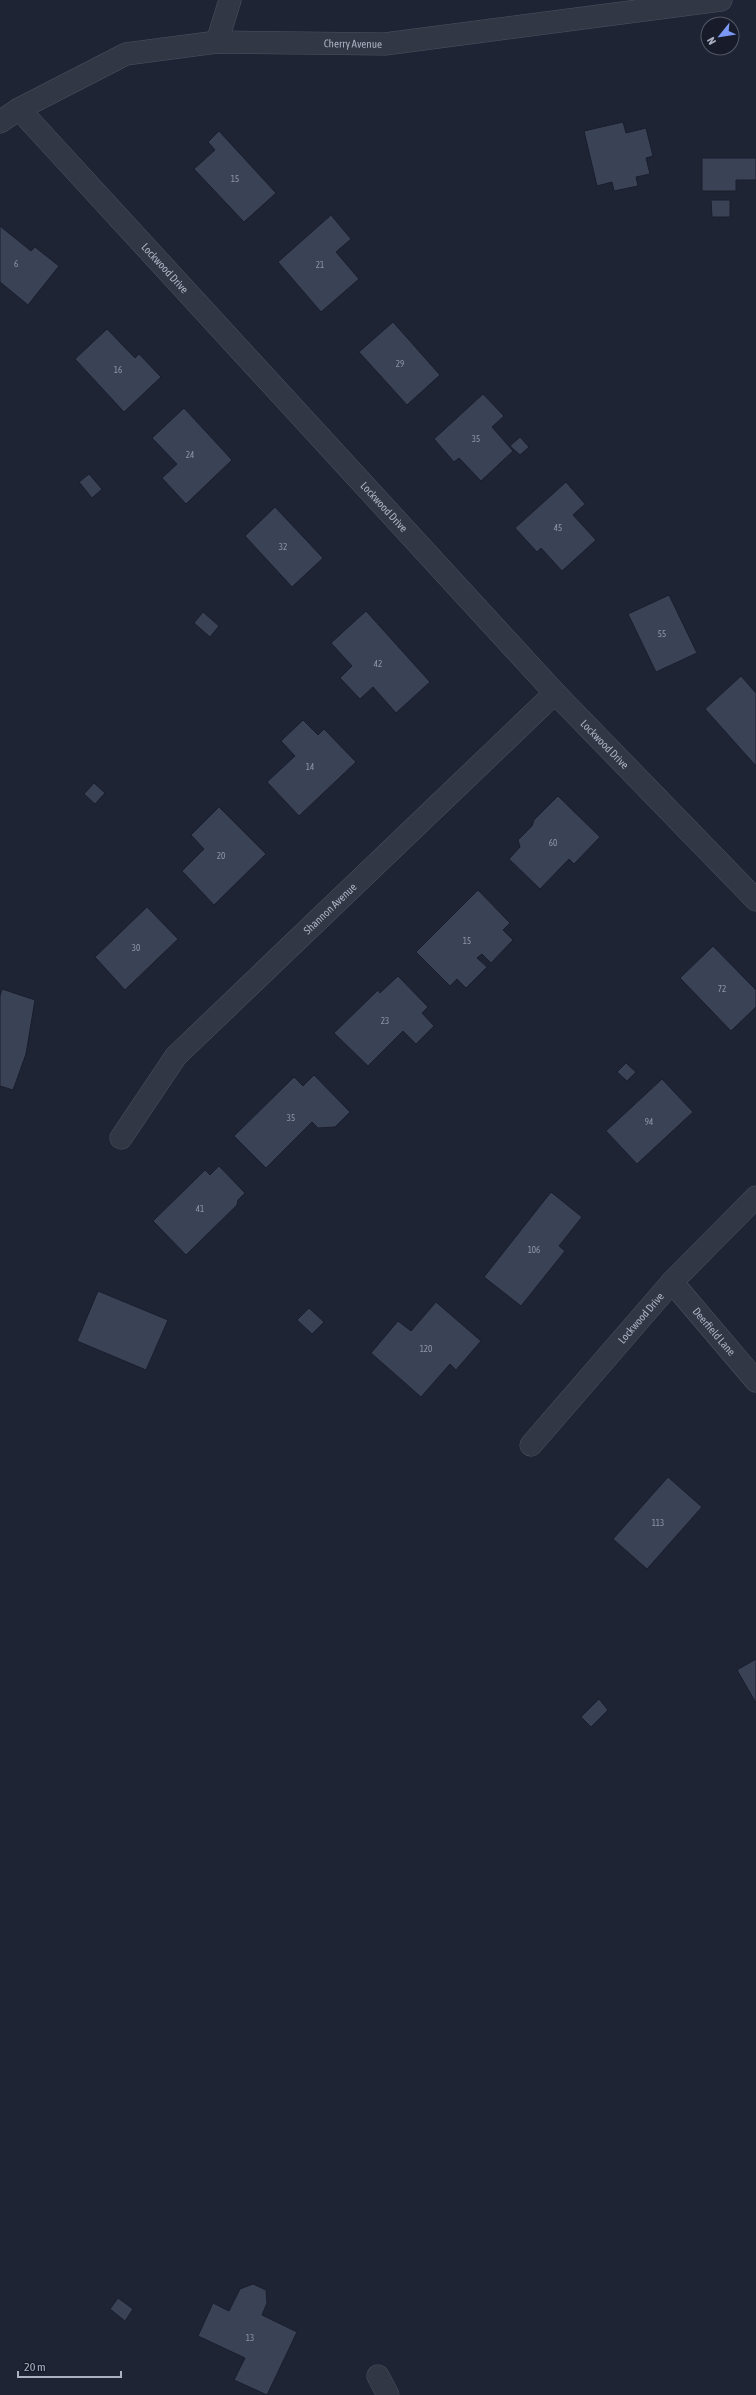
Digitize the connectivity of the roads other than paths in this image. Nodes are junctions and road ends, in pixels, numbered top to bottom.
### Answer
1 (230, 0) edge
2 (721, 0) edge
3 (217, 42) junction
4 (19, 109) junction
5 (0, 122) edge
6 (555, 693) junction
7 (756, 900) edge
8 (121, 1138) dead end
9 (756, 1197) edge
10 (672, 1282) junction
11 (756, 1381) edge
12 (531, 1445) dead end
13 (378, 2376) dead end
14 (388, 2395) edge

1 - 3 street
2 - 3 street, Cherry Avenue
3 - 4 street, Cherry Avenue
4 - 5 street, Cherry Avenue
4 - 6 street, Lockwood Drive
6 - 7 street, Lockwood Drive
6 - 8 street, Shannon Avenue
9 - 10 street, Lockwood Drive
10 - 11 street, Deerfield Lane
10 - 12 street, Lockwood Drive
13 - 14 street

